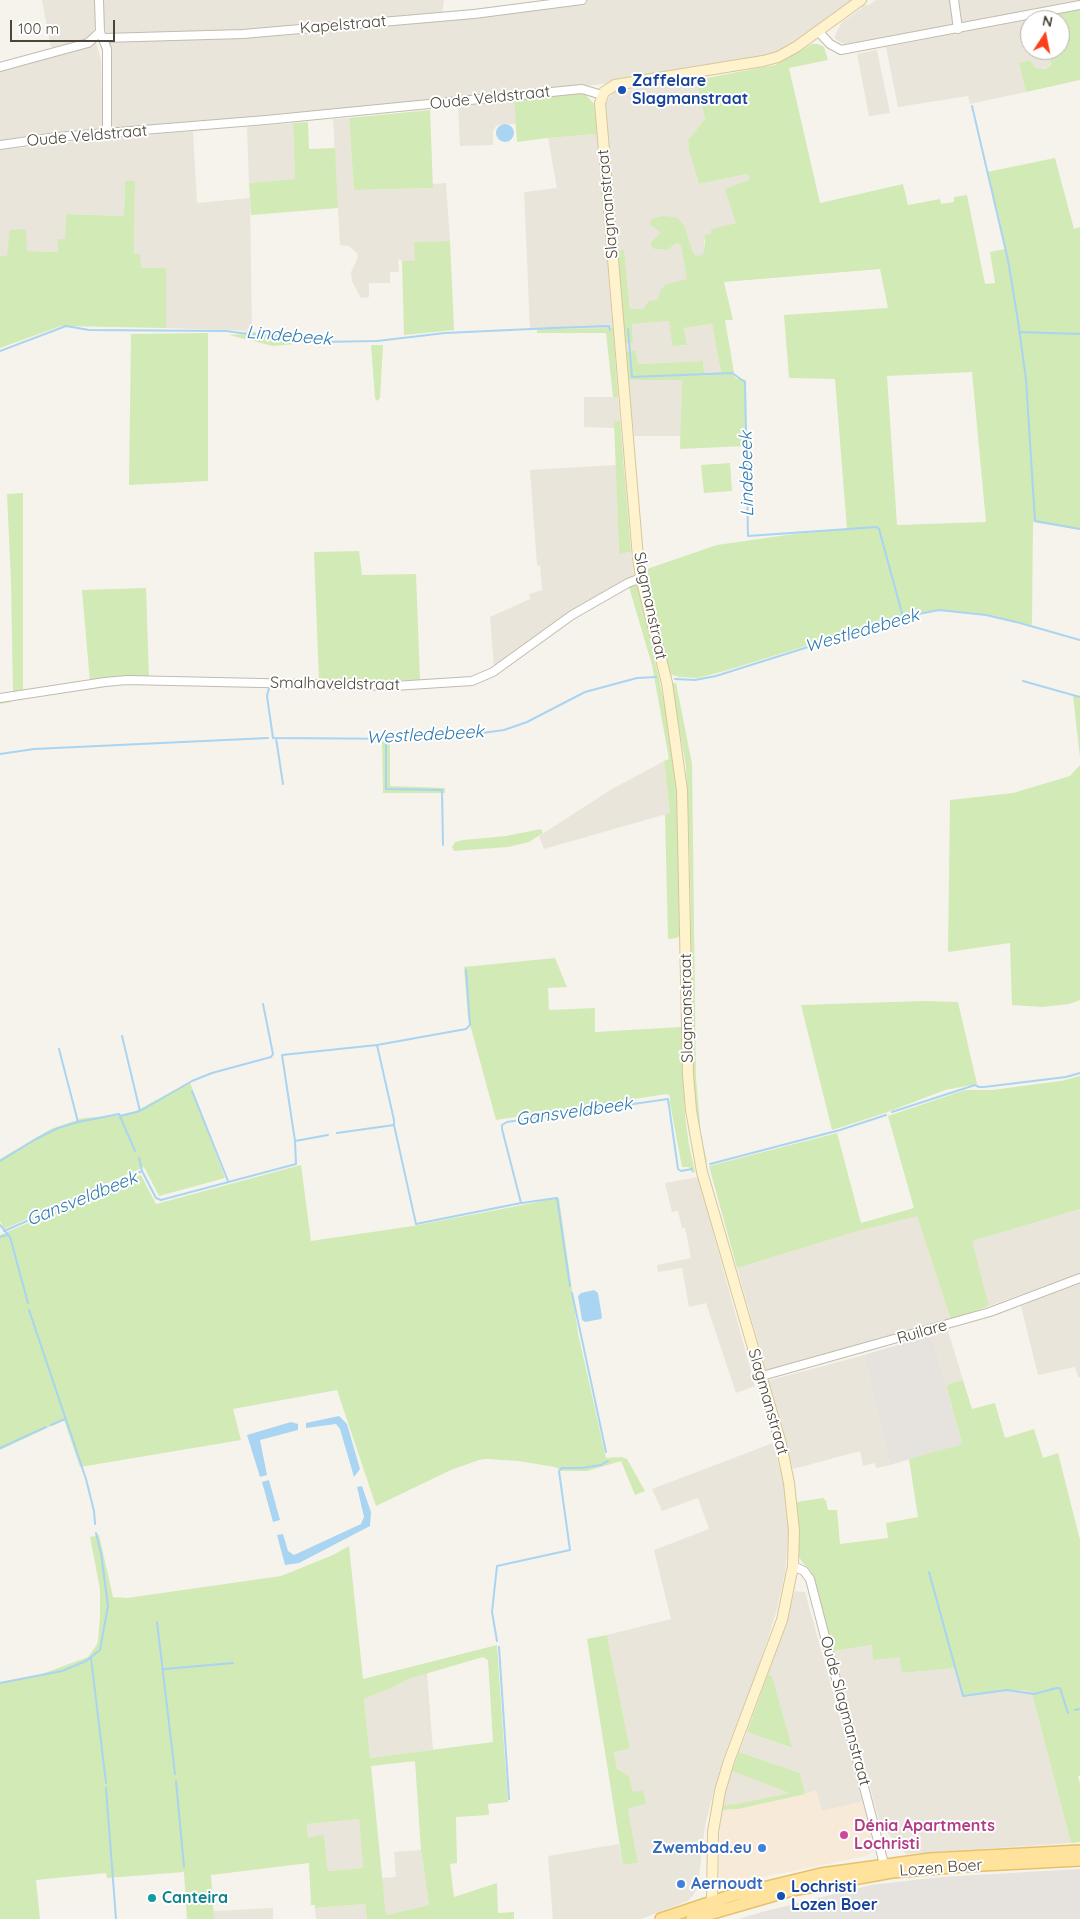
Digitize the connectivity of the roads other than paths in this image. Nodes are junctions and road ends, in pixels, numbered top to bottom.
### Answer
1 (99, 0) edge
2 (582, 0) edge
3 (861, 0) edge
4 (954, 0) edge
5 (1080, 6) edge
6 (958, 29) junction
7 (818, 31) junction
8 (102, 35) junction
9 (0, 67) edge
10 (602, 95) junction
11 (107, 134) junction
12 (0, 145) edge
13 (641, 578) junction
14 (0, 698) edge
15 (1080, 1278) edge
16 (762, 1376) junction
17 (792, 1566) junction
18 (1080, 1851) edge
19 (1080, 1860) edge
20 (884, 1864) junction
21 (713, 1913) edge
22 (661, 1919) edge
23 (692, 1919) edge

1 - 8 street
2 - 8 street, Kapelstraat
3 - 7 main road
4 - 6 street
5 - 6 street
6 - 7 street
7 - 10 main road
8 - 9 street
8 - 11 street
10 - 11 street, Oude Veldstraat
10 - 13 main road, Slagmanstraat
11 - 12 street, Oude Veldstraat
13 - 14 street, Smalhaveldstraat
13 - 16 main road, Slagmanstraat
15 - 16 street, Ruilare
16 - 17 main road, Slagmanstraat
17 - 20 street, Oude Slagmanstraat
17 - 21 main road, Slagmanstraat
18 - 20 main road, Lozen Boer
19 - 21 main road, Lozen Boer
20 - 21 main road, Lozen Boer
21 - 22 main road
21 - 23 main road

